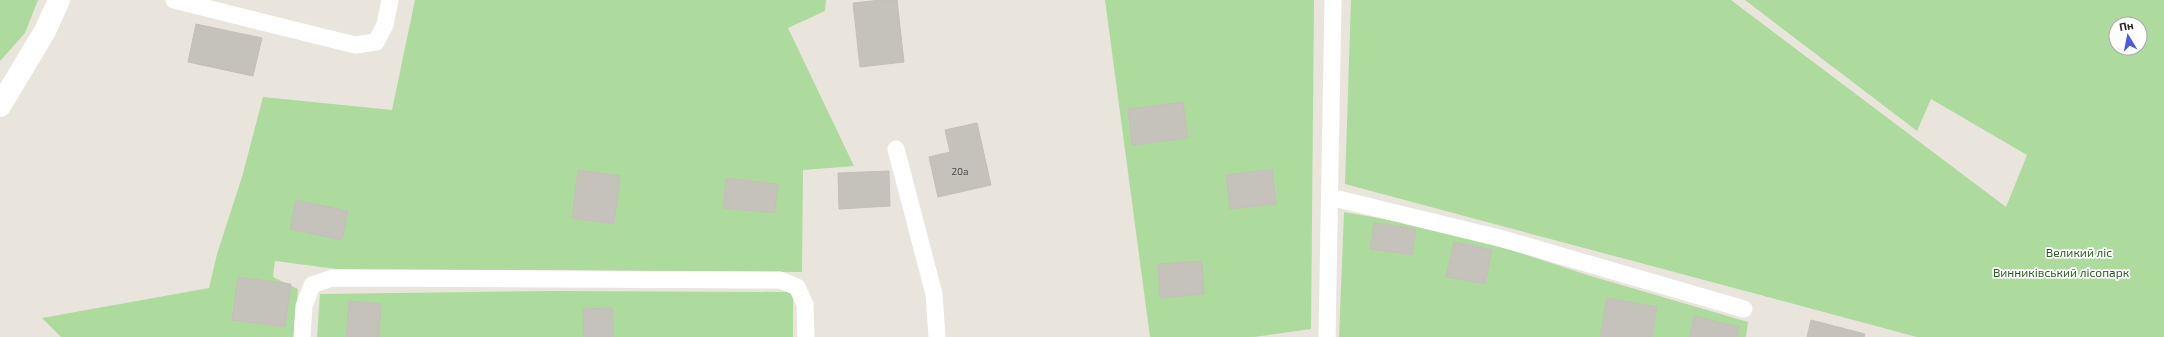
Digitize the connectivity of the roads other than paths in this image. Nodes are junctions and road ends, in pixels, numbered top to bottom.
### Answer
1 (59, 0) edge
2 (174, 0) edge
3 (390, 0) edge
4 (1333, 0) edge
5 (0, 104) edge
6 (896, 149) dead end
7 (1330, 196) junction
8 (1744, 309) dead end
9 (302, 337) edge
10 (806, 337) edge
11 (937, 337) edge
12 (1327, 337) edge

1 - 5 street
2 - 3 lane
4 - 7 lane
6 - 11 lane
7 - 8 lane
7 - 12 lane
9 - 10 lane

